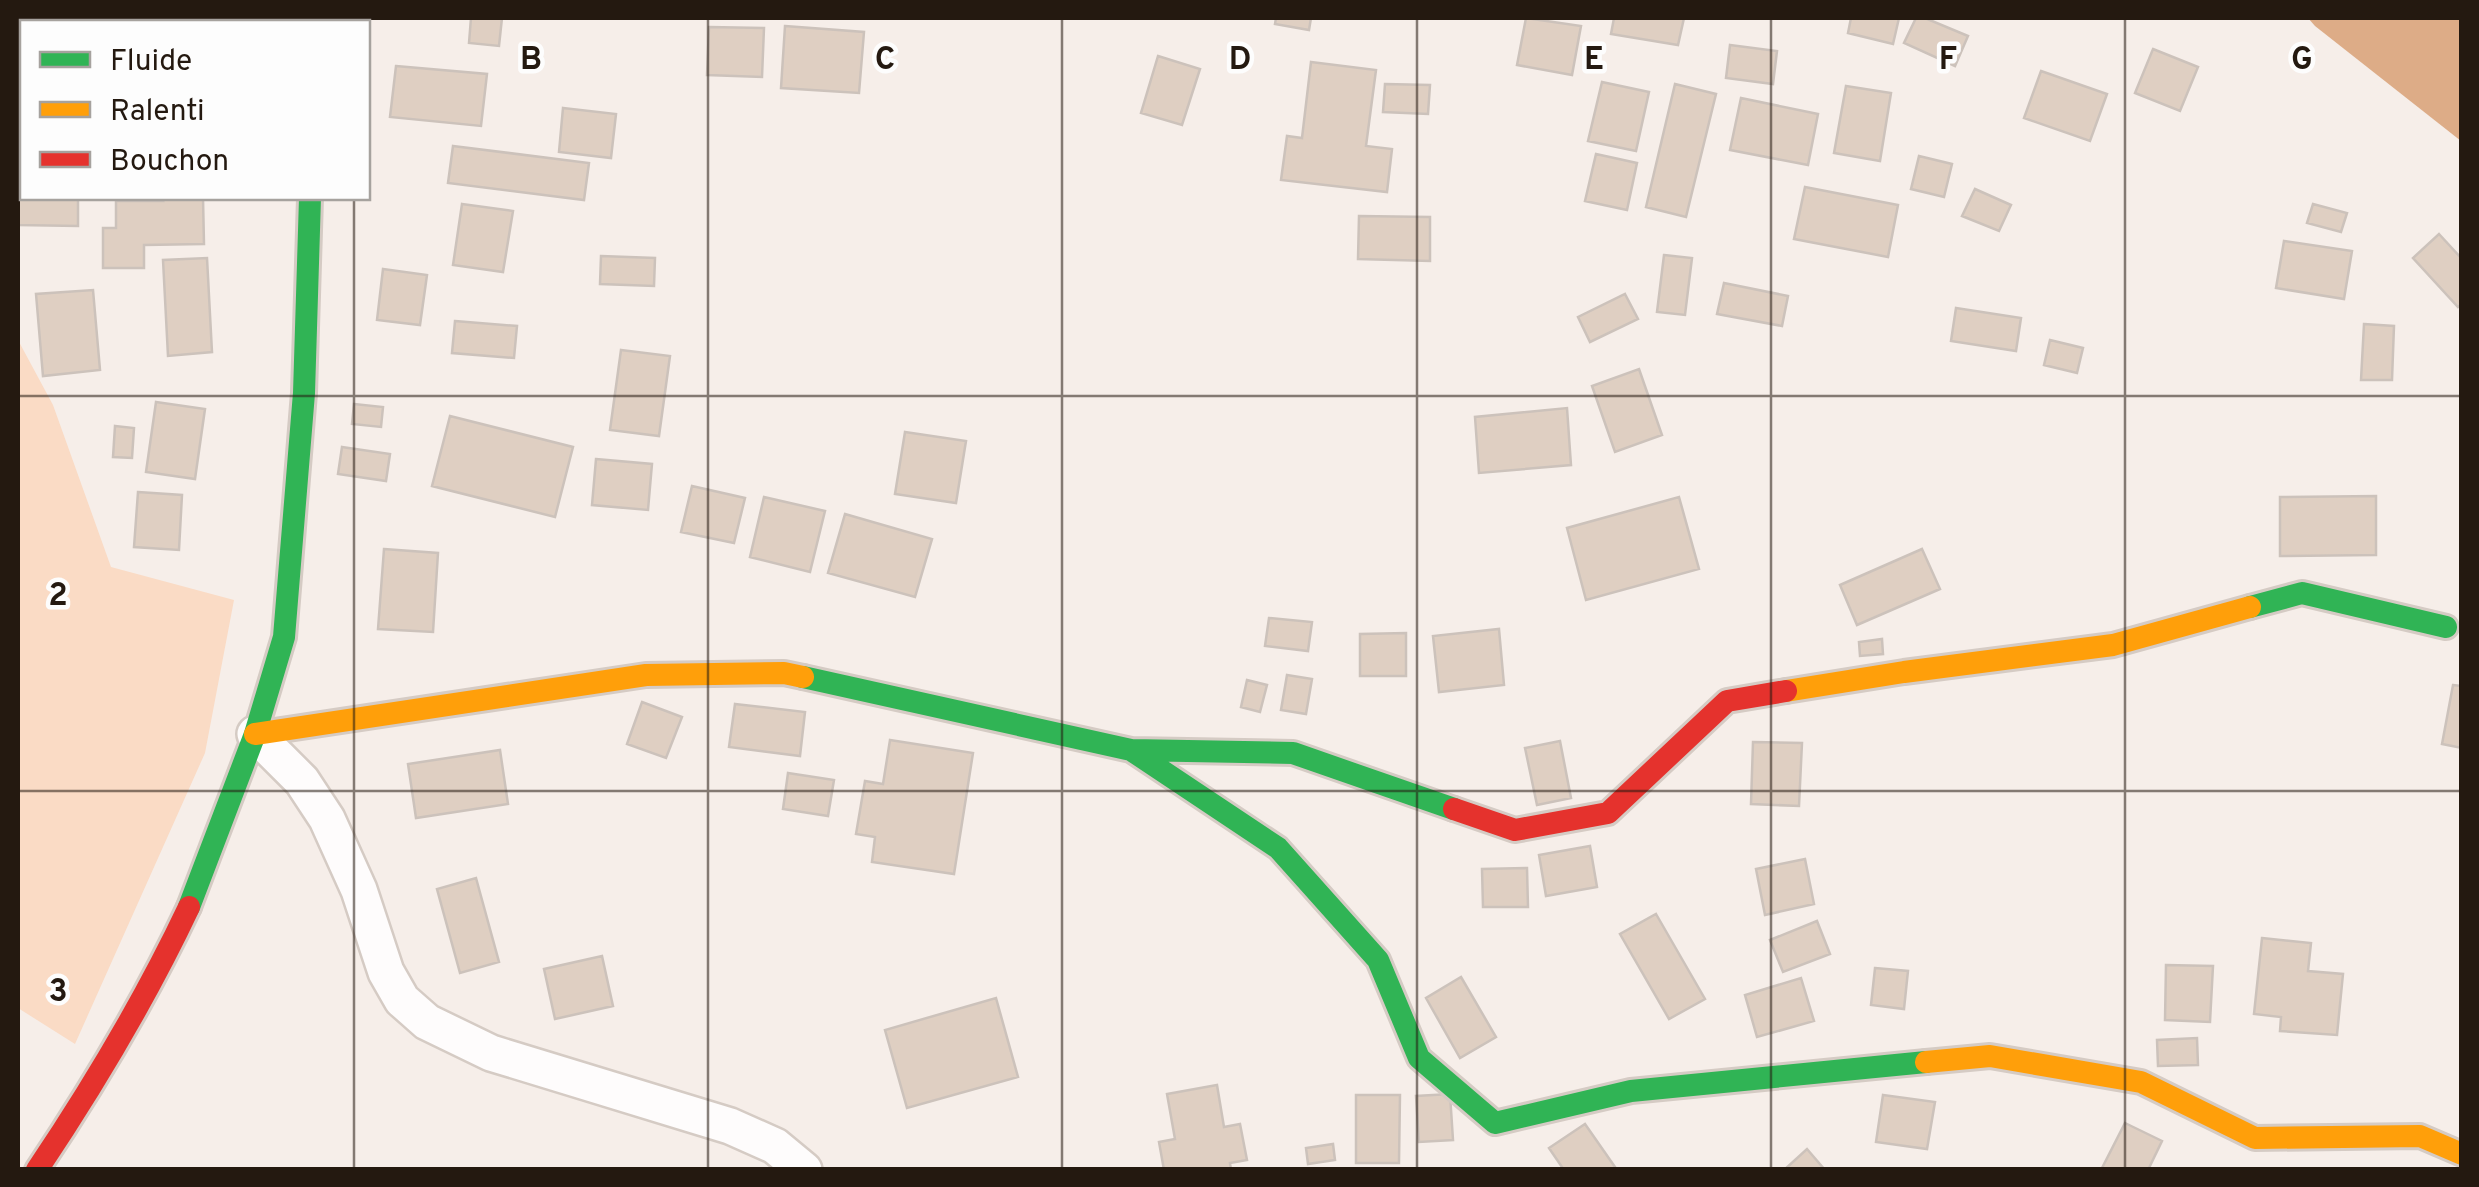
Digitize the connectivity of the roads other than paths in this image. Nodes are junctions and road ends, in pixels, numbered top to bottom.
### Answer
1 (310, 200) edge
2 (2446, 628) dead end
3 (255, 734) junction
4 (1131, 750) junction
5 (2462, 1154) edge
6 (37, 1170) edge
7 (804, 1170) edge

1 - 3 main road
2 - 4 main road
3 - 4 main road
3 - 6 main road
3 - 7 street
4 - 5 main road

